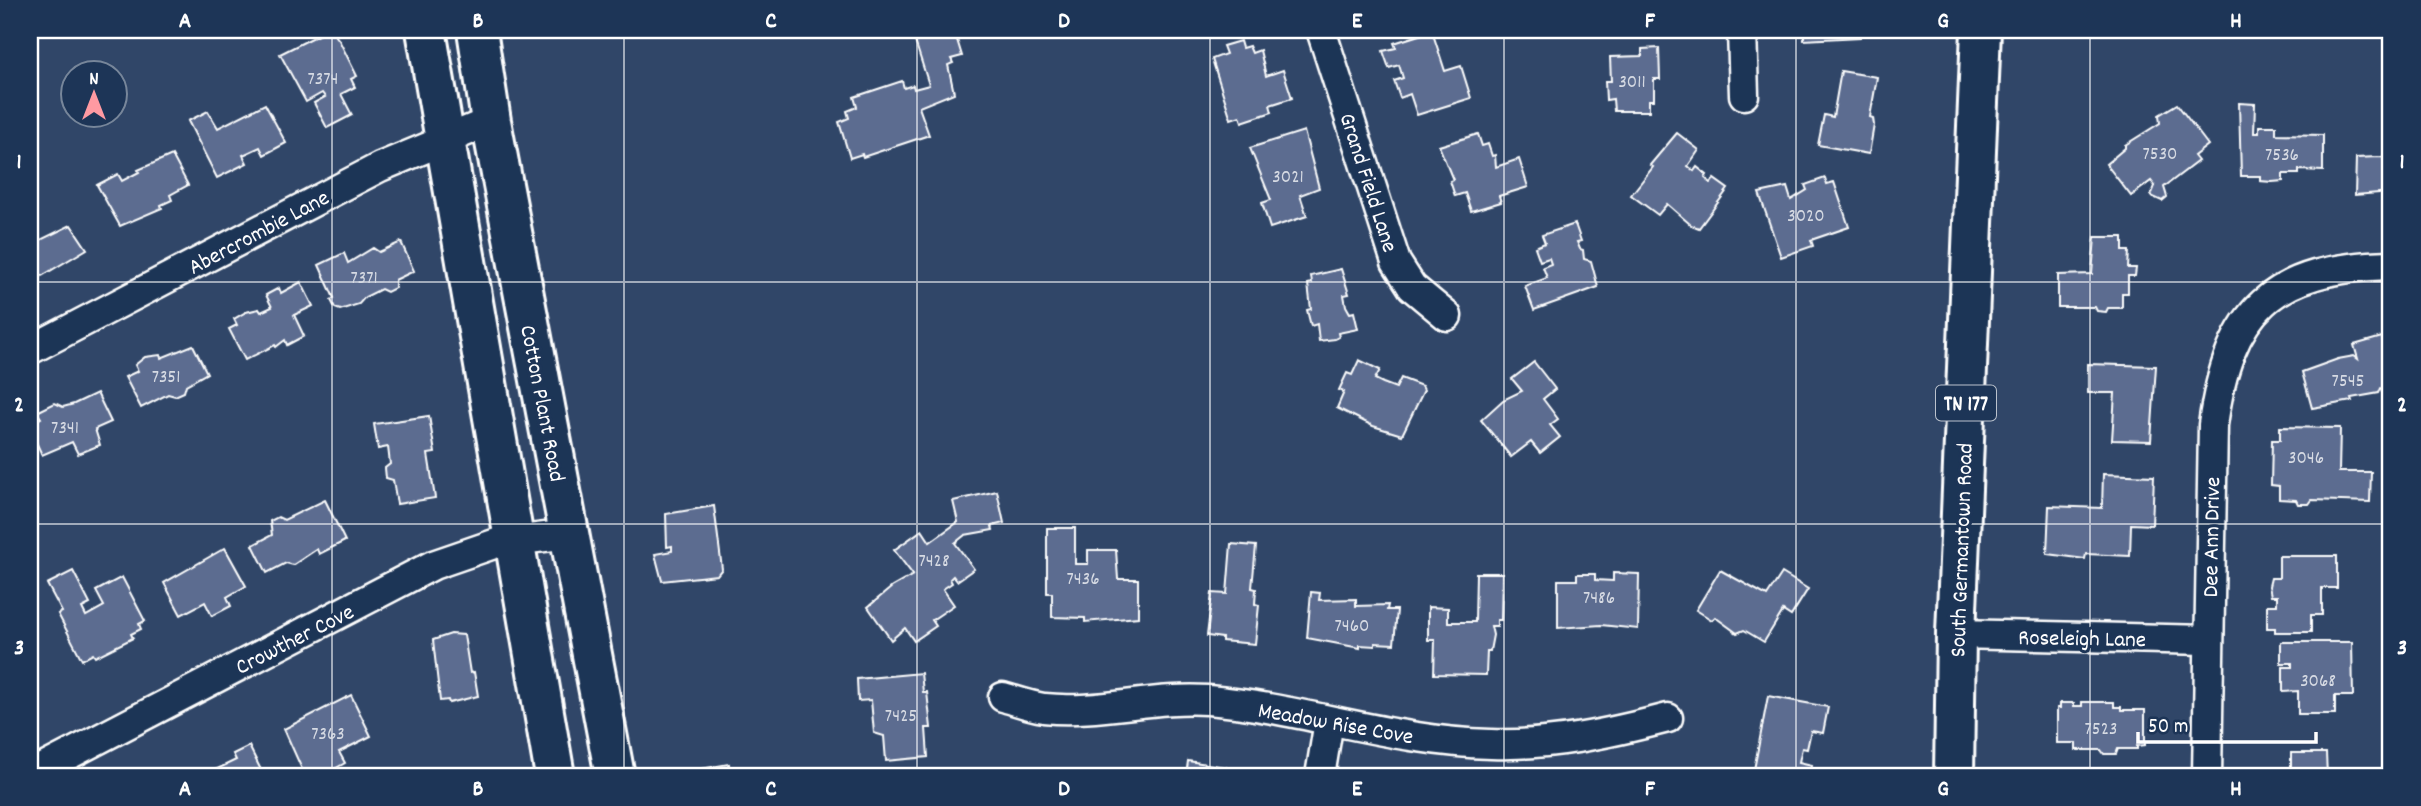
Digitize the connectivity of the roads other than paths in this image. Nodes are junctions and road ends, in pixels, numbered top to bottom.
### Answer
1 (426, 30) edge
2 (477, 30) edge
3 (1321, 30) edge
4 (1742, 30) edge
5 (1981, 30) edge
6 (1744, 95) dead end
7 (491, 121) junction
8 (443, 139) junction
9 (2391, 265) edge
10 (1447, 316) dead end
11 (30, 350) edge
12 (569, 534) junction
13 (513, 540) junction
14 (1956, 634) junction
15 (2207, 640) junction
16 (1003, 697) dead end
17 (1668, 718) dead end
18 (1329, 721) junction
19 (30, 775) edge
20 (555, 776) edge
21 (615, 776) edge
22 (1320, 776) edge
23 (1954, 776) edge
24 (2207, 776) edge

1 - 8 street
2 - 7 street, Cotton Plant Road
3 - 10 street, Grand Field Lane
4 - 6 street
5 - 14 street, South Germantown Road / TN 177
7 - 8 street, Abercrombie Lane
7 - 12 street, Cotton Plant Road
8 - 11 street, Abercrombie Lane
8 - 13 street
9 - 15 street, Dee Ann Drive
12 - 13 street, Crowther Cove
12 - 21 street, Cotton Plant Road
13 - 19 street, Crowther Cove
13 - 20 street
14 - 15 street, Roseleigh Lane
14 - 23 street, South Germantown Road / TN 177
15 - 24 street, Dee Ann Drive
16 - 18 street, Meadow Rise Cove
17 - 18 street, Meadow Rise Cove
18 - 22 street

